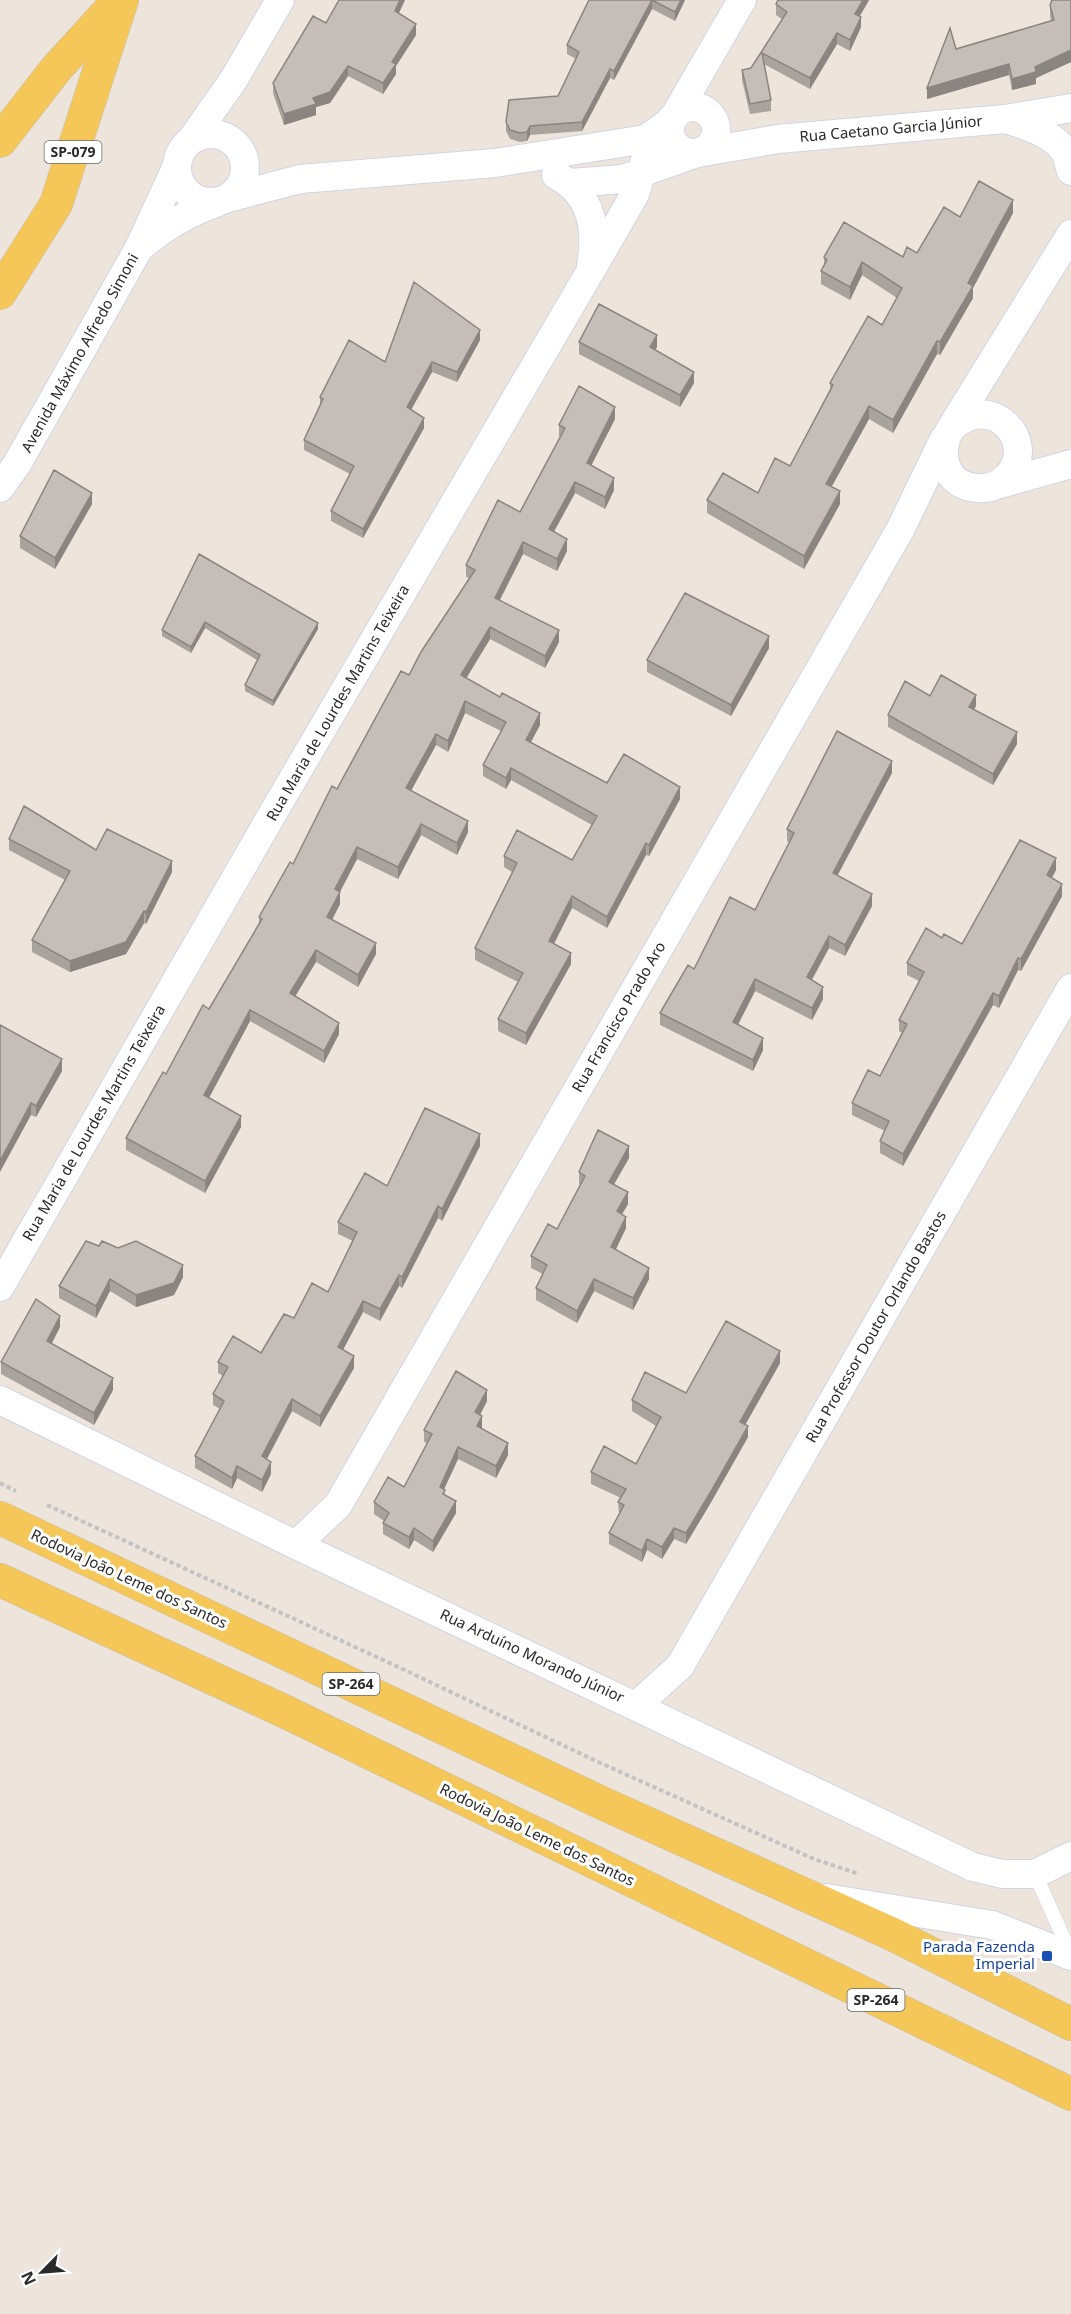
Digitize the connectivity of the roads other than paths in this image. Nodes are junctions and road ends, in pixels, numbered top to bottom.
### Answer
1 (121, 0) edge
2 (280, 0) edge
3 (742, 0) edge
4 (715, 46) junction
5 (234, 79) junction
6 (1071, 108) edge
7 (1071, 114) edge
8 (675, 115) junction
9 (713, 119) junction
10 (1005, 119) junction
11 (192, 139) junction
12 (778, 139) junction
13 (0, 141) edge
14 (240, 150) junction
15 (698, 153) junction
16 (1069, 162) edge
17 (495, 163) junction
18 (177, 166) junction
19 (642, 172) junction
20 (300, 179) junction
21 (570, 183) junction
22 (223, 200) junction
23 (1069, 233) edge
24 (139, 248) junction
25 (590, 272) junction
26 (0, 293) edge
27 (1001, 347) junction
28 (1011, 431) junction
29 (948, 434) junction
30 (1071, 459) edge
31 (1071, 464) edge
32 (982, 487) junction
33 (0, 488) edge
34 (900, 530) junction
35 (1071, 988) edge
36 (0, 1287) edge
37 (0, 1400) edge
38 (338, 1505) junction
39 (0, 1518) edge
40 (296, 1545) junction
41 (329, 1559) junction
42 (0, 1580) edge
43 (680, 1666) junction
44 (636, 1706) junction
45 (673, 1724) junction
46 (1071, 1856) edge
47 (1035, 1874) junction
48 (804, 1894) junction
49 (1069, 1951) edge
50 (1071, 2024) edge
51 (1071, 2094) edge

1 - 13 main road, SP-079
1 - 26 main road, SP-079
2 - 5 street
3 - 4 street, Rua Maria de Lourdes Martins Teixeira
4 - 8 street, Rua Maria de Lourdes Martins Teixeira
4 - 9 street, Rua Maria de Lourdes Martins Teixeira
5 - 11 street
5 - 14 street
6 - 10 street, Rua Caetano Garcia Júnior
7 - 16 street
8 - 9 street
8 - 15 street
8 - 17 street, Rua Caetano Garcia Júnior
8 - 19 street, Rua Maria de Lourdes Martins Teixeira
9 - 12 street, Rua Caetano Garcia Júnior
9 - 15 street
10 - 12 street, Rua Caetano Garcia Júnior
10 - 16 street, Rua Caetano Garcia Júnior
11 - 14 street
11 - 18 street
12 - 15 street, Rua Caetano Garcia Júnior
14 - 20 street, Rua Caetano Garcia Júnior
14 - 22 street
15 - 19 street, Rua Caetano Garcia Júnior
17 - 20 street, Rua Caetano Garcia Júnior
17 - 21 street, Rua Caetano Garcia Júnior
18 - 22 street
18 - 24 street, Avenida Máximo Alfredo Simoni
19 - 21 street, Rua Caetano Garcia Júnior
19 - 25 street, Rua Maria de Lourdes Martins Teixeira
20 - 22 street, Rua Caetano Garcia Júnior
21 - 25 street
22 - 24 street, Avenida Máximo Alfredo Simoni
23 - 27 street, Rua Francisco Prado Aro
24 - 33 street, Avenida Máximo Alfredo Simoni
25 - 36 street, Rua Maria de Lourdes Martins Teixeira
27 - 28 street, Rua Francisco Prado Aro
27 - 29 street, Rua Francisco Prado Aro
28 - 29 street
28 - 30 street
28 - 32 street
29 - 32 street
29 - 34 street, Rua Francisco Prado Aro
31 - 32 street, Rua Francisco Prado Aro
32 - 34 street, Rua Francisco Prado Aro
34 - 38 street, Rua Francisco Prado Aro
35 - 43 street, Rua Professor Doutor Orlando Bastos
37 - 40 street, Rua Arduíno Morando Júnior
38 - 40 street, Rua Francisco Prado Aro
38 - 41 street, Rua Francisco Prado Aro
39 - 48 main road, Rodovia João Leme dos Santos / SP-264
40 - 41 street, Rua Arduíno Morando Júnior
41 - 44 street, Rua Arduíno Morando Júnior
42 - 51 main road, Rodovia João Leme dos Santos / SP-264
43 - 44 street, Rua Professor Doutor Orlando Bastos
43 - 45 street, Rua Professor Doutor Orlando Bastos
44 - 45 street, Rua Arduíno Morando Júnior
45 - 47 street, Rua Arduíno Morando Júnior
46 - 47 street, Rua Arduíno Morando Júnior
47 - 49 lane
48 - 49 street
48 - 50 main road, Rodovia João Leme dos Santos / SP-264

